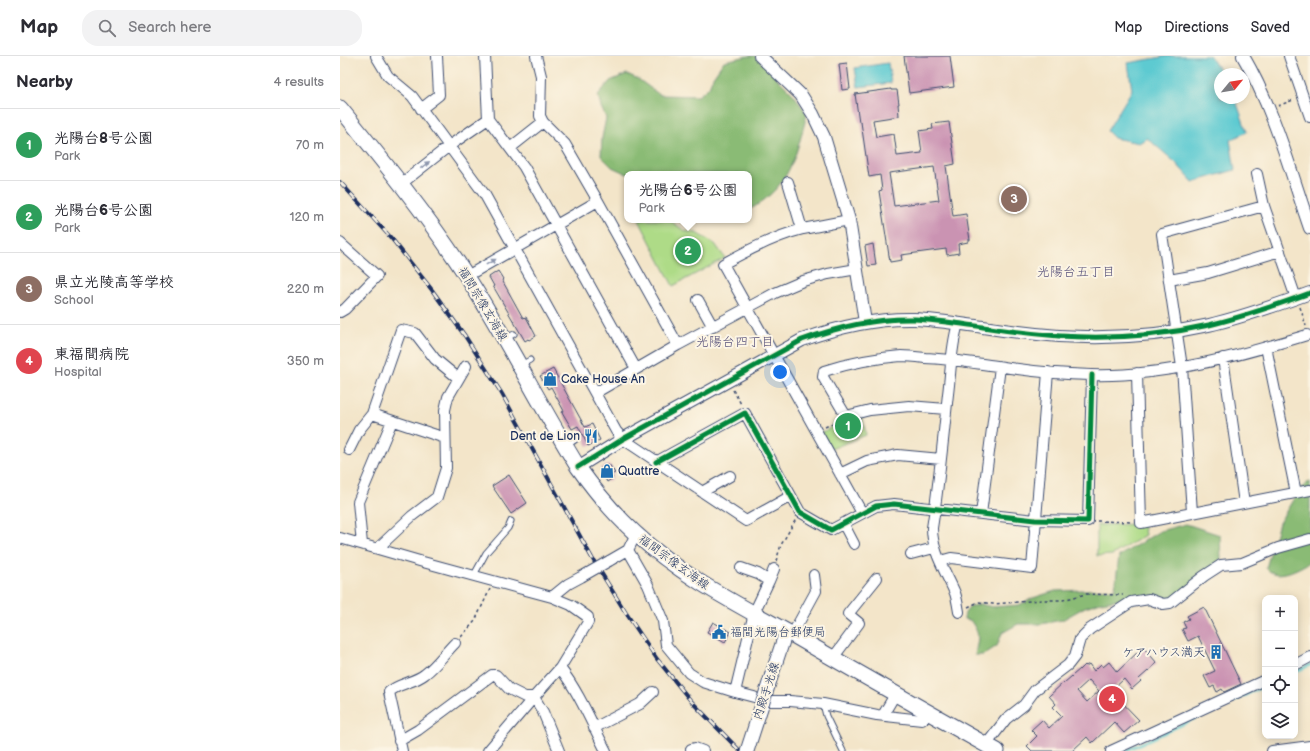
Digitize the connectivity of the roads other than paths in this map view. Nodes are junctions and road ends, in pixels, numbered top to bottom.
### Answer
1 (376, 56) edge
2 (437, 56) edge
3 (485, 56) edge
4 (536, 56) edge
5 (760, 56) edge
6 (1243, 56) edge
7 (1289, 56) edge
8 (340, 108) edge
9 (421, 110) junction
10 (1310, 117) edge
11 (488, 119) junction
12 (543, 122) junction
13 (449, 146) junction
14 (510, 148) junction
15 (1257, 174) dead end
16 (788, 182) dead end
17 (401, 184) junction
18 (598, 201) junction
19 (1264, 206) junction
20 (849, 220) junction
21 (556, 224) junction
22 (1310, 228) edge
23 (802, 229) junction
24 (340, 243) edge
25 (515, 249) junction
26 (1280, 251) junction
27 (856, 269) junction
28 (467, 276) junction
29 (1168, 280) junction
30 (1310, 293) edge
31 (1296, 298) junction
32 (698, 300) dead end
33 (748, 307) junction
34 (342, 308) edge
35 (865, 322) junction
36 (958, 324) junction
37 (713, 327) junction
38 (1176, 331) junction
39 (1308, 336) edge
40 (678, 346) junction
41 (1266, 347) junction
42 (774, 355) junction
43 (1223, 358) junction
44 (952, 359) junction
45 (466, 366) dead end
46 (1000, 367) junction
47 (1182, 367) junction
48 (636, 369) junction
49 (1048, 372) junction
50 (1137, 373) junction
51 (1092, 375) junction
52 (458, 378) junction
53 (595, 393) junction
54 (946, 409) junction
55 (372, 414) junction
56 (392, 421) junction
57 (445, 438) junction
58 (622, 439) junction
59 (349, 450) dead end
60 (941, 459) junction
61 (656, 462) junction
62 (578, 467) junction
63 (840, 474) junction
64 (730, 476) dead end
65 (1310, 490) edge
66 (702, 492) junction
67 (1296, 493) junction
68 (791, 496) junction
69 (1244, 502) junction
70 (935, 508) junction
71 (1192, 512) junction
72 (862, 513) junction
73 (981, 514) junction
74 (1035, 520) junction
75 (511, 521) dead end
76 (843, 523) junction
77 (636, 534) junction
78 (340, 538) edge
79 (1310, 539) edge
80 (362, 544) junction
81 (854, 544) dead end
82 (378, 548) junction
83 (934, 548) junction
84 (628, 550) junction
85 (911, 554) dead end
86 (940, 561) junction
87 (741, 568) dead end
88 (774, 569) road end
89 (474, 575) junction
90 (814, 575) dead end
91 (877, 578) dead end
92 (769, 580) junction
93 (568, 584) junction
94 (552, 597) junction
95 (571, 605) junction
96 (959, 612) road end
97 (754, 613) junction
98 (789, 633) junction
99 (455, 643) road end
100 (1310, 657) edge
101 (833, 658) junction
102 (1298, 663) edge
103 (560, 668) junction
104 (1262, 681) edge
105 (653, 692) dead end
106 (735, 692) junction
107 (896, 693) junction
108 (534, 697) junction
109 (754, 697) dead end
110 (769, 701) dead end
111 (823, 704) junction
112 (930, 713) junction
113 (883, 715) junction
114 (594, 728) junction
115 (399, 741) junction
116 (1310, 746) edge
117 (992, 748) edge
118 (691, 749) dead end
119 (1277, 750) edge
120 (402, 751) edge
121 (488, 751) edge
122 (559, 751) edge
123 (606, 751) edge
124 (703, 751) edge
125 (747, 751) edge
126 (843, 751) edge
127 (1111, 751) edge

1 - 9 street
2 - 9 street
3 - 11 street
4 - 12 street
5 - 20 street
6 - 22 street
7 - 10 street
8 - 17 main road, 福間宗像玄海線
9 - 13 street
11 - 13 street
11 - 14 street
12 - 14 street
12 - 18 street
17 -> 13 street
13 - 25 street
14 - 21 street
15 - 19 street
16 - 23 street
17 - 28 main road, 福間宗像玄海線
18 - 21 street
18 - 40 street
19 - 26 street
19 - 29 street
20 - 23 street
20 - 27 street
21 - 25 street
21 - 48 street
23 - 33 street
24 - 34 street
28 -> 25 street
25 - 53 street
26 - 29 street
26 - 31 street
27 - 33 street
27 - 35 street
28 - 62 main road, 福間宗像玄海線
29 - 38 street
30 - 31 street
31 - 38 street
32 - 37 street
33 - 37 street
33 - 42 street
35 - 36 street
35 - 42 street
36 - 38 street
36 - 44 street
37 - 40 street
38 - 47 street
39 - 41 street
40 - 48 street
41 - 43 street
41 - 67 street
42 - 58 street
42 - 63 street
43 - 47 street
43 - 69 street
44 - 46 street
44 - 54 street
44 - 54 street
45 - 52 street
46 - 49 street
46 - 73 street
47 - 50 street
47 - 71 street
48 - 53 street
49 - 51 street
49 - 74 street
50 - 51 street
50 - 71 street
51 - 74 street
52 - 55 street
52 - 57 street
53 - 58 street
54 - 60 street
55 - 56 street
55 - 59 street
56 - 57 street
56 - 80 street
57 - 82 street
58 - 61 street
58 - 62 street
60 - 63 street
60 - 70 street
61 - 66 street
61 - 68 street
62 - 77 main road, 福間宗像玄海線
63 - 72 street
64 - 66 street
65 - 67 street
66 - 68 street
67 - 69 street
68 - 76 street
69 - 71 street
70 - 72 street
70 - 73 street
70 - 83 street
72 - 76 street
73 - 74 street
74 - 86 street
75 - 89 lane
76 - 81 street
77 - 84 street
77 - 97 main road, 福間宗像玄海線
78 - 80 street
79 - 117 street
80 - 82 street
82 - 89 street
83 - 85 street
83 - 86 street
84 - 93 street, bridge
84 - 106 street
86 - 96 street
87 - 92 street
88 - 92 street
89 - 94 street
90 - 98 street
91 - 101 street
92 - 97 street
93 - 94 street
93 - 95 street
94 - 95 street
95 - 103 street
97 - 98 main road, 福間宗像玄海線
97 - 106 street
98 - 101 main road, 福間宗像玄海線
98 - 125 main road, 内殿手光線, bridge
99 - 115 street
100 - 102 street
101 - 107 main road, 福間宗像玄海線
103 - 108 street
103 - 114 street
104 - 127 street
105 - 114 street
106 - 109 street
107 - 112 main road, 福間宗像玄海線
107 - 113 street
108 - 115 street
108 - 121 street
108 - 122 street
110 - 111 street
111 - 113 street
111 - 126 lane
112 - 113 street
112 - 117 main road, 福間宗像玄海線
114 - 123 street
115 - 120 street
116 - 119 street
118 - 124 street

